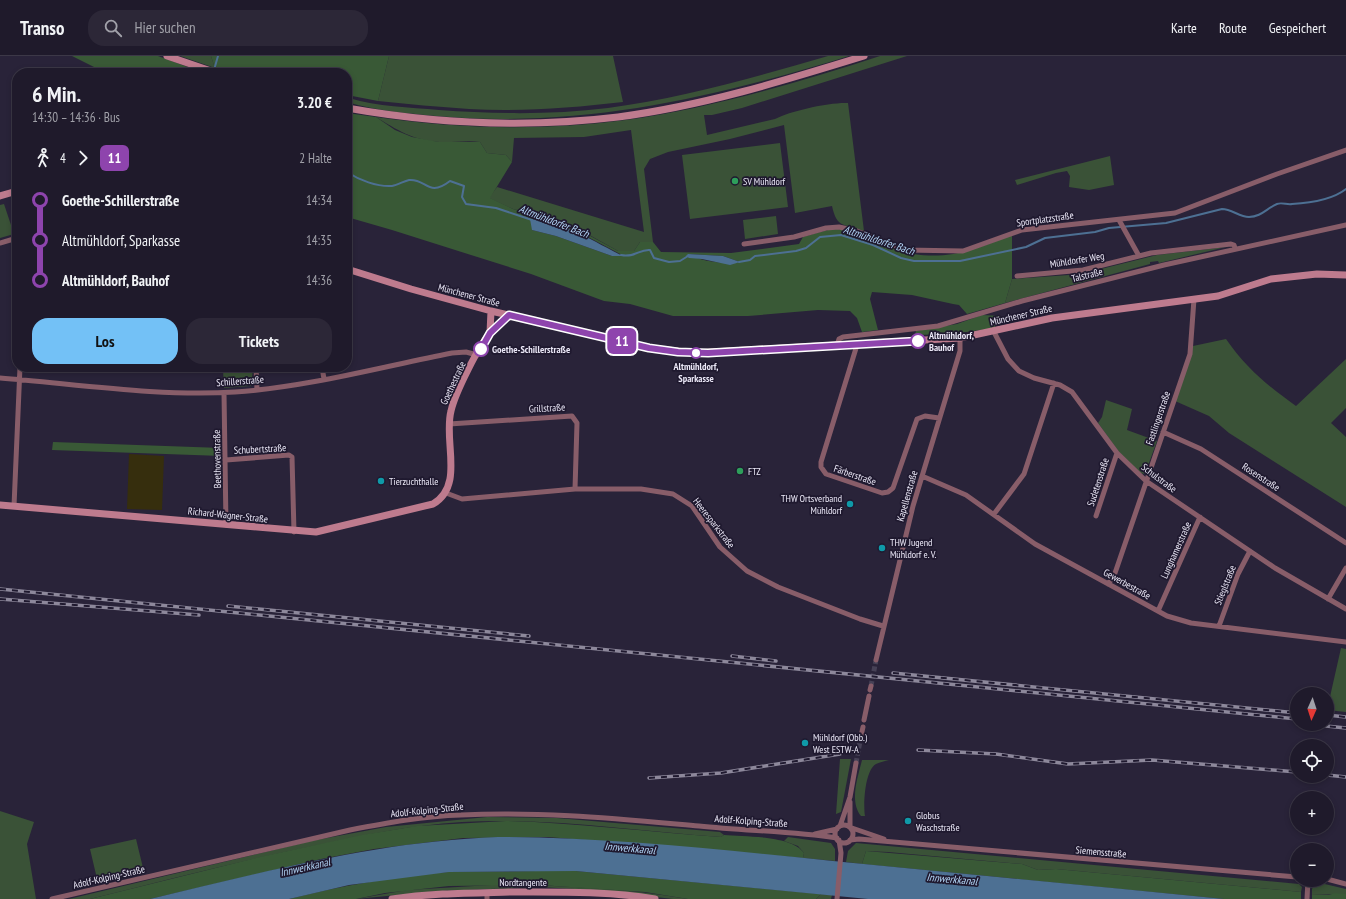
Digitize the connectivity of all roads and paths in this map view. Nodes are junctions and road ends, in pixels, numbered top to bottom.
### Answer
1 (166, 56) edge
2 (864, 56) edge
3 (203, 68) edge
4 (352, 109) edge
5 (1346, 150) edge
6 (12, 192) edge
7 (0, 196) edge
8 (1120, 221) junction
9 (1346, 225) edge
10 (12, 239) edge
11 (0, 243) edge
12 (744, 244) dead end
13 (1235, 248) junction
14 (1139, 256) junction
15 (352, 271) edge
16 (1346, 275) edge
17 (1017, 276) dead end
18 (1194, 299) junction
19 (491, 311) junction
20 (509, 315) junction
21 (994, 332) junction
22 (490, 333) junction
23 (960, 338) junction
24 (857, 345) junction
25 (837, 346) junction
26 (478, 355) junction
27 (19, 372) edge
28 (256, 372) edge
29 (323, 372) edge
30 (0, 378) edge
31 (324, 379) junction
32 (18, 380) junction
33 (1054, 384) junction
34 (257, 390) junction
35 (224, 393) junction
36 (939, 418) junction
37 (449, 424) junction
38 (1163, 432) junction
39 (1117, 453) junction
40 (226, 460) junction
41 (922, 476) junction
42 (1146, 481) junction
43 (575, 489) junction
44 (446, 493) junction
45 (0, 505) edge
46 (14, 506) junction
47 (994, 514) junction
48 (1096, 516) dead end
49 (1200, 517) junction
50 (226, 524) junction
51 (294, 532) junction
52 (1346, 543) edge
53 (1250, 551) junction
54 (1346, 569) edge
55 (1108, 584) junction
56 (1328, 599) junction
57 (1346, 609) edge
58 (1158, 611) junction
59 (883, 626) junction
60 (1220, 626) junction
61 (1346, 642) edge
62 (876, 660) tunnel mouth
63 (869, 696) dead end
64 (864, 720) dead end
65 (863, 726) dead end
66 (861, 736) tunnel mouth
67 (856, 763) tunnel mouth
68 (850, 797) junction
69 (838, 828) junction
70 (850, 828) junction
71 (812, 834) junction
72 (838, 839) junction
73 (849, 841) junction
74 (904, 843) junction
75 (841, 852) junction
76 (1290, 876) edge
77 (1334, 881) edge
78 (1346, 884) edge
79 (1308, 887) edge
80 (487, 896) edge
81 (52, 899) edge
82 (392, 899) edge
83 (655, 899) edge
84 (837, 899) edge
85 (1307, 899) edge

1 - 3 street
2 - 4 street
5 - 8 street, Sportplatzstraße
6 - 7 street
8 - 12 street, Sportplatzstraße
8 - 14 street
9 - 13 street, Talstraße
10 - 11 street
13 - 14 street, Mühldorfer Weg
13 - 25 street, Talstraße
14 - 17 street, Mühldorfer Weg
15 - 19 street, Münchener Straße
16 - 18 street, Münchener Straße
18 - 21 street, Münchener Straße
18 - 38 street, Fastlingerstraße
19 - 20 street, Münchener Straße
19 - 22 street, Goethestraße
20 - 22 street, Goethestraße
20 - 25 street, Münchener Straße
21 - 23 street, Münchener Straße
21 - 33 street, Schulstraße
22 - 26 street, Goethestraße
23 - 24 street, Münchener Straße
23 - 36 street, Kapellenstraße
24 - 25 street, Münchener Straße
24 - 36 street, Färberstraße
26 - 31 street, Schillerstraße
26 - 37 street, Goethestraße
27 - 32 street
28 - 34 street
29 - 31 street
30 - 32 street, Schillerstraße
31 - 34 street, Schillerstraße
32 - 35 street, Schillerstraße
32 - 46 street
33 - 39 street, Schulstraße
33 - 47 street
34 - 35 street, Schillerstraße
35 - 40 street, Beethovenstraße
36 - 41 street, Kapellenstraße
37 - 43 street, Grillstraße
37 - 44 street, Goethestraße
38 - 42 street, Fastlingerstraße
38 - 52 street, Rosenstraße
39 - 42 street, Schulstraße
39 - 48 street, Sudetenstraße
40 - 50 street, Beethovenstraße
40 - 51 street, Schubertstraße
41 - 47 street, Gewerbestraße
41 - 59 street, Kapellenstraße
42 - 49 street, Schulstraße
42 - 55 street, Fastlingerstraße
43 - 44 street, Heeresparkstraße
43 - 59 street, Heeresparkstraße
44 - 51 street, Richard-Wagner-Straße
45 - 46 street, Richard-Wagner-Straße
46 - 50 street, Richard-Wagner-Straße
47 - 55 street, Gewerbestraße
49 - 53 street, Schulstraße
49 - 58 street, Lunghamerstraße
50 - 51 street, Richard-Wagner-Straße
53 - 56 street, Schulstraße
53 - 60 street, Stieglstraße
54 - 56 street
55 - 58 street, Gewerbestraße
56 - 57 street, Schulstraße
58 - 60 street, Gewerbestraße
59 - 62 street, Kapellenstraße
60 - 61 street, Gewerbestraße
63 - 64 street
65 - 66 street
67 - 68 street
68 - 69 street
68 - 70 street
69 - 70 street
69 - 71 street, Adolf-Kolping-Straße
69 - 72 street
70 - 73 street
70 - 74 street, Siemensstraße
71 - 72 street, Adolf-Kolping-Straße
71 - 81 street, Adolf-Kolping-Straße
72 - 73 street
72 - 75 street
73 - 74 street, Siemensstraße
73 - 75 street
74 - 76 street, Siemensstraße
75 - 84 street
77 - 78 street
79 - 85 street
80 - 82 street, Nordtangente
80 - 83 street, Nordtangente

